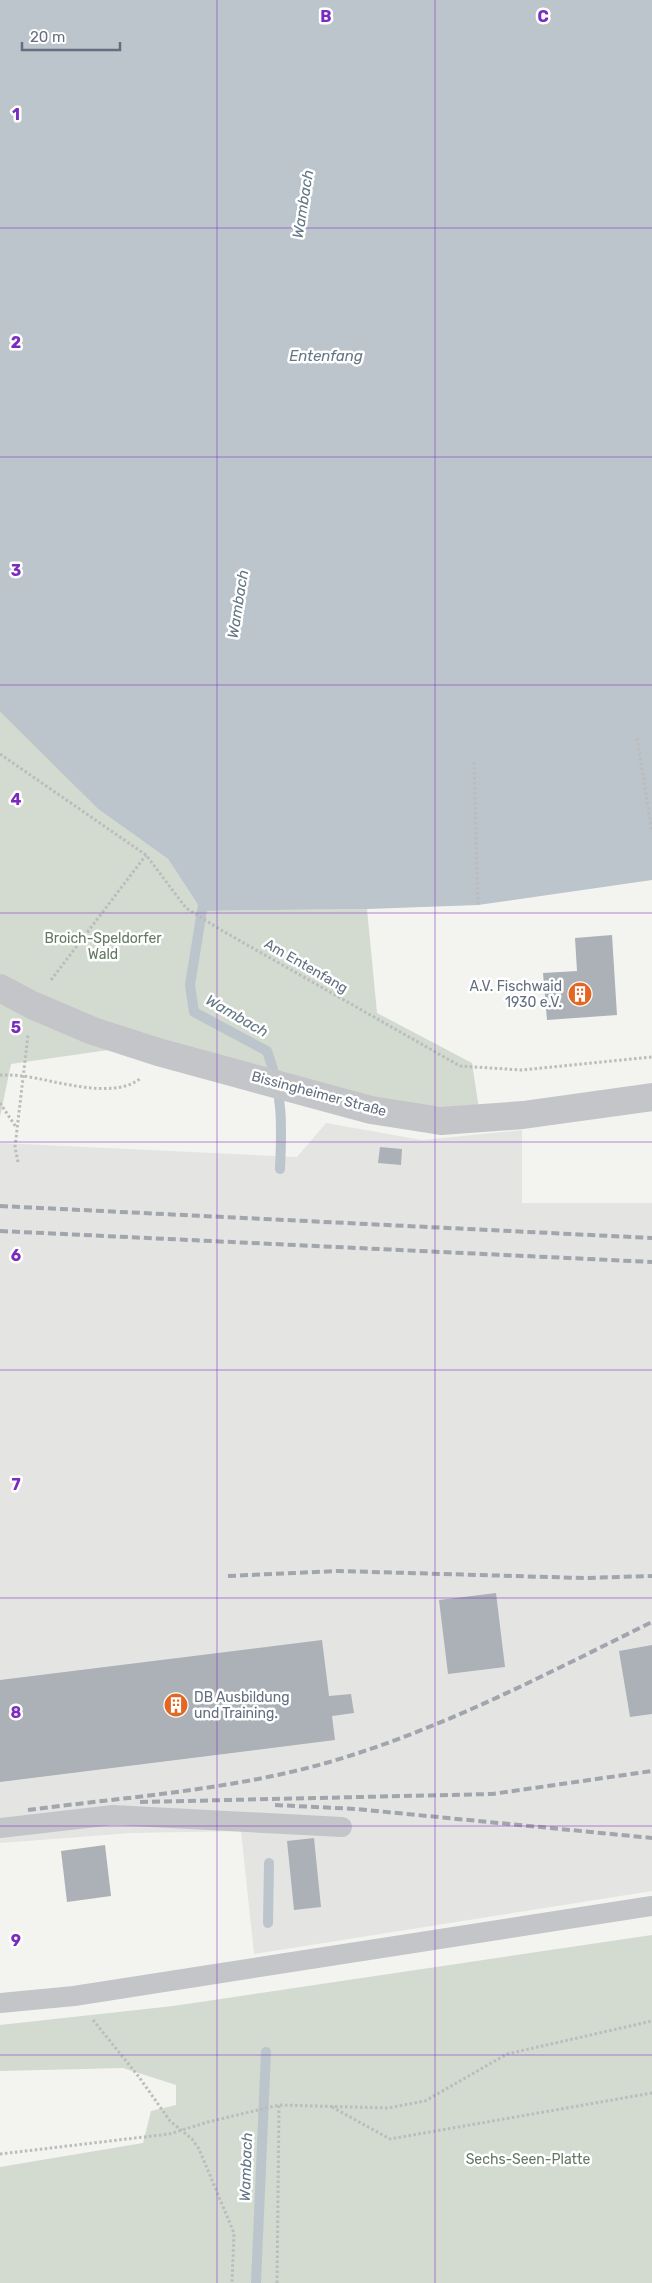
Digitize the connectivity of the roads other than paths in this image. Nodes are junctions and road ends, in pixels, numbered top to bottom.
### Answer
1 (0, 988) edge
2 (652, 1098) edge
3 (342, 1827) dead end
4 (0, 1828) edge
5 (652, 1906) edge
6 (0, 2004) edge

1 - 2 street, Bissingheimer Straße
3 - 4 lane
5 - 6 lane

